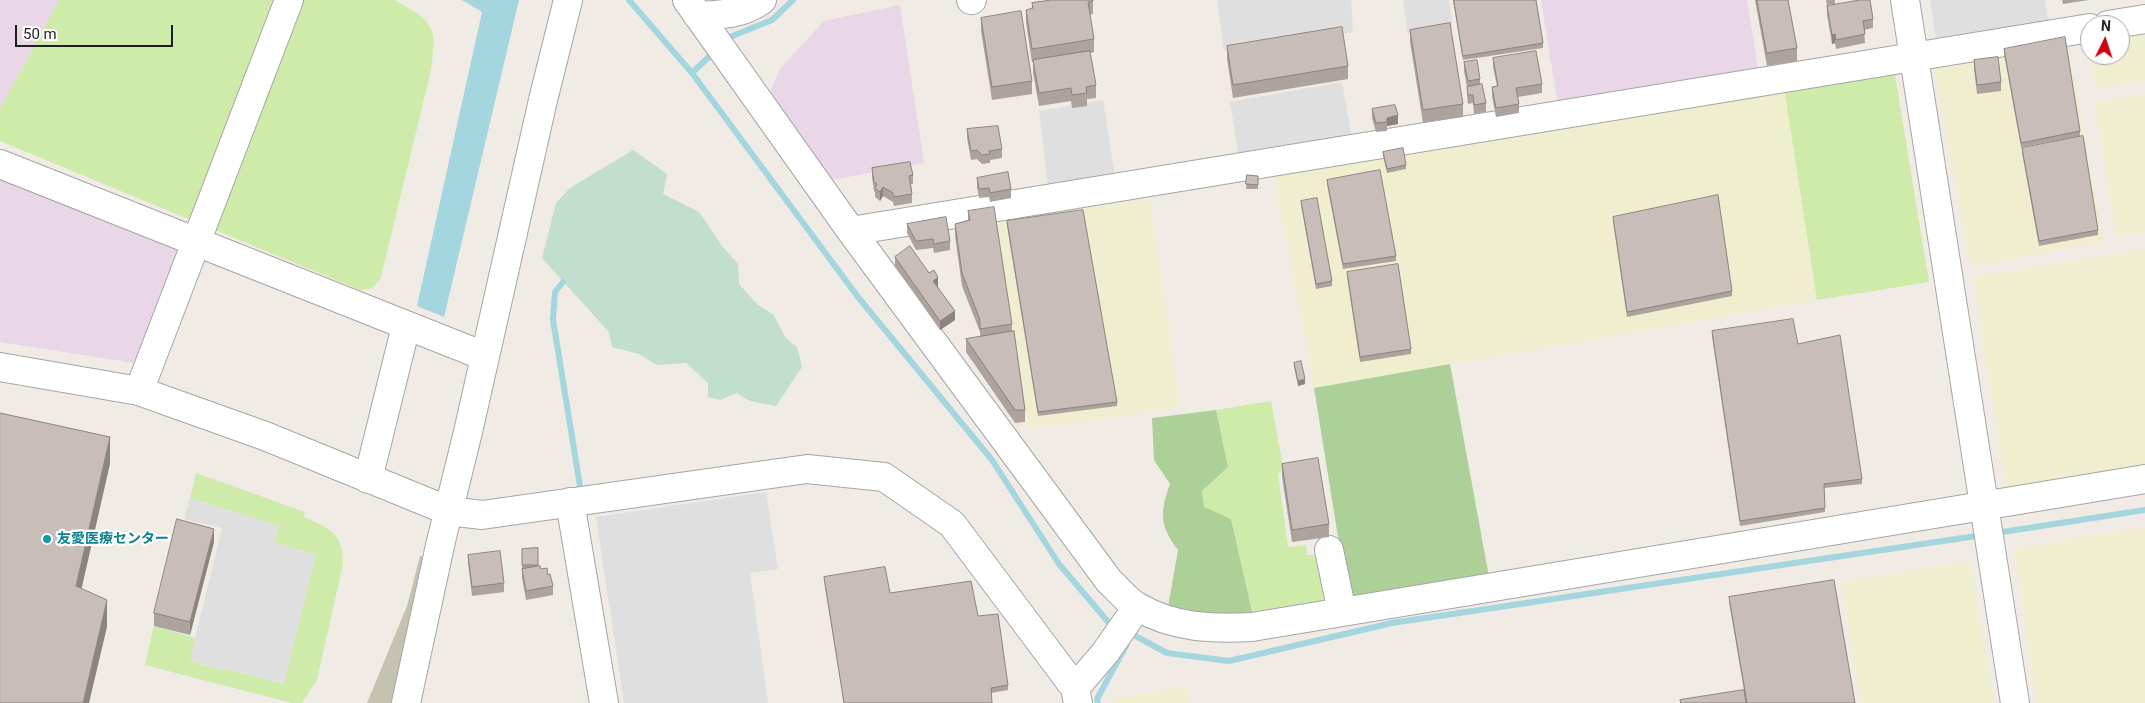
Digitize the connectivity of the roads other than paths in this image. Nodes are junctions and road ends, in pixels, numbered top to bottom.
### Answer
1 (289, 0) edge
2 (568, 0) edge
3 (762, 0) edge
4 (1905, 0) edge
5 (697, 15) edge
6 (2145, 19) edge
7 (2130, 21) edge
8 (2080, 30) edge
9 (1916, 57) junction
10 (0, 164) edge
11 (851, 231) junction
12 (196, 242) junction
13 (406, 326) junction
14 (484, 356) junction
15 (0, 367) edge
16 (139, 391) junction
17 (368, 478) junction
18 (2145, 479) edge
19 (570, 502) junction
20 (1985, 505) junction
21 (449, 512) junction
22 (1329, 550) dead end
23 (1137, 607) junction
24 (1342, 612) junction
25 (1077, 695) edge
26 (406, 703) edge
27 (604, 703) edge
28 (2015, 703) edge

1 - 12 street
2 - 14 street
3 - 5 street
4 - 9 street
5 - 11 street
6 - 7 street
8 - 9 street
9 - 11 street
9 - 20 street
10 - 12 street
11 - 23 street
12 - 13 street
12 - 16 street
13 - 14 street
13 - 17 street
14 - 21 street
15 - 16 street
16 - 17 street
17 - 21 street
18 - 20 street
19 - 21 street
19 - 25 street
19 - 27 street
20 - 24 street
20 - 28 street
21 - 26 street
22 - 24 street
23 - 24 street
23 - 25 street

